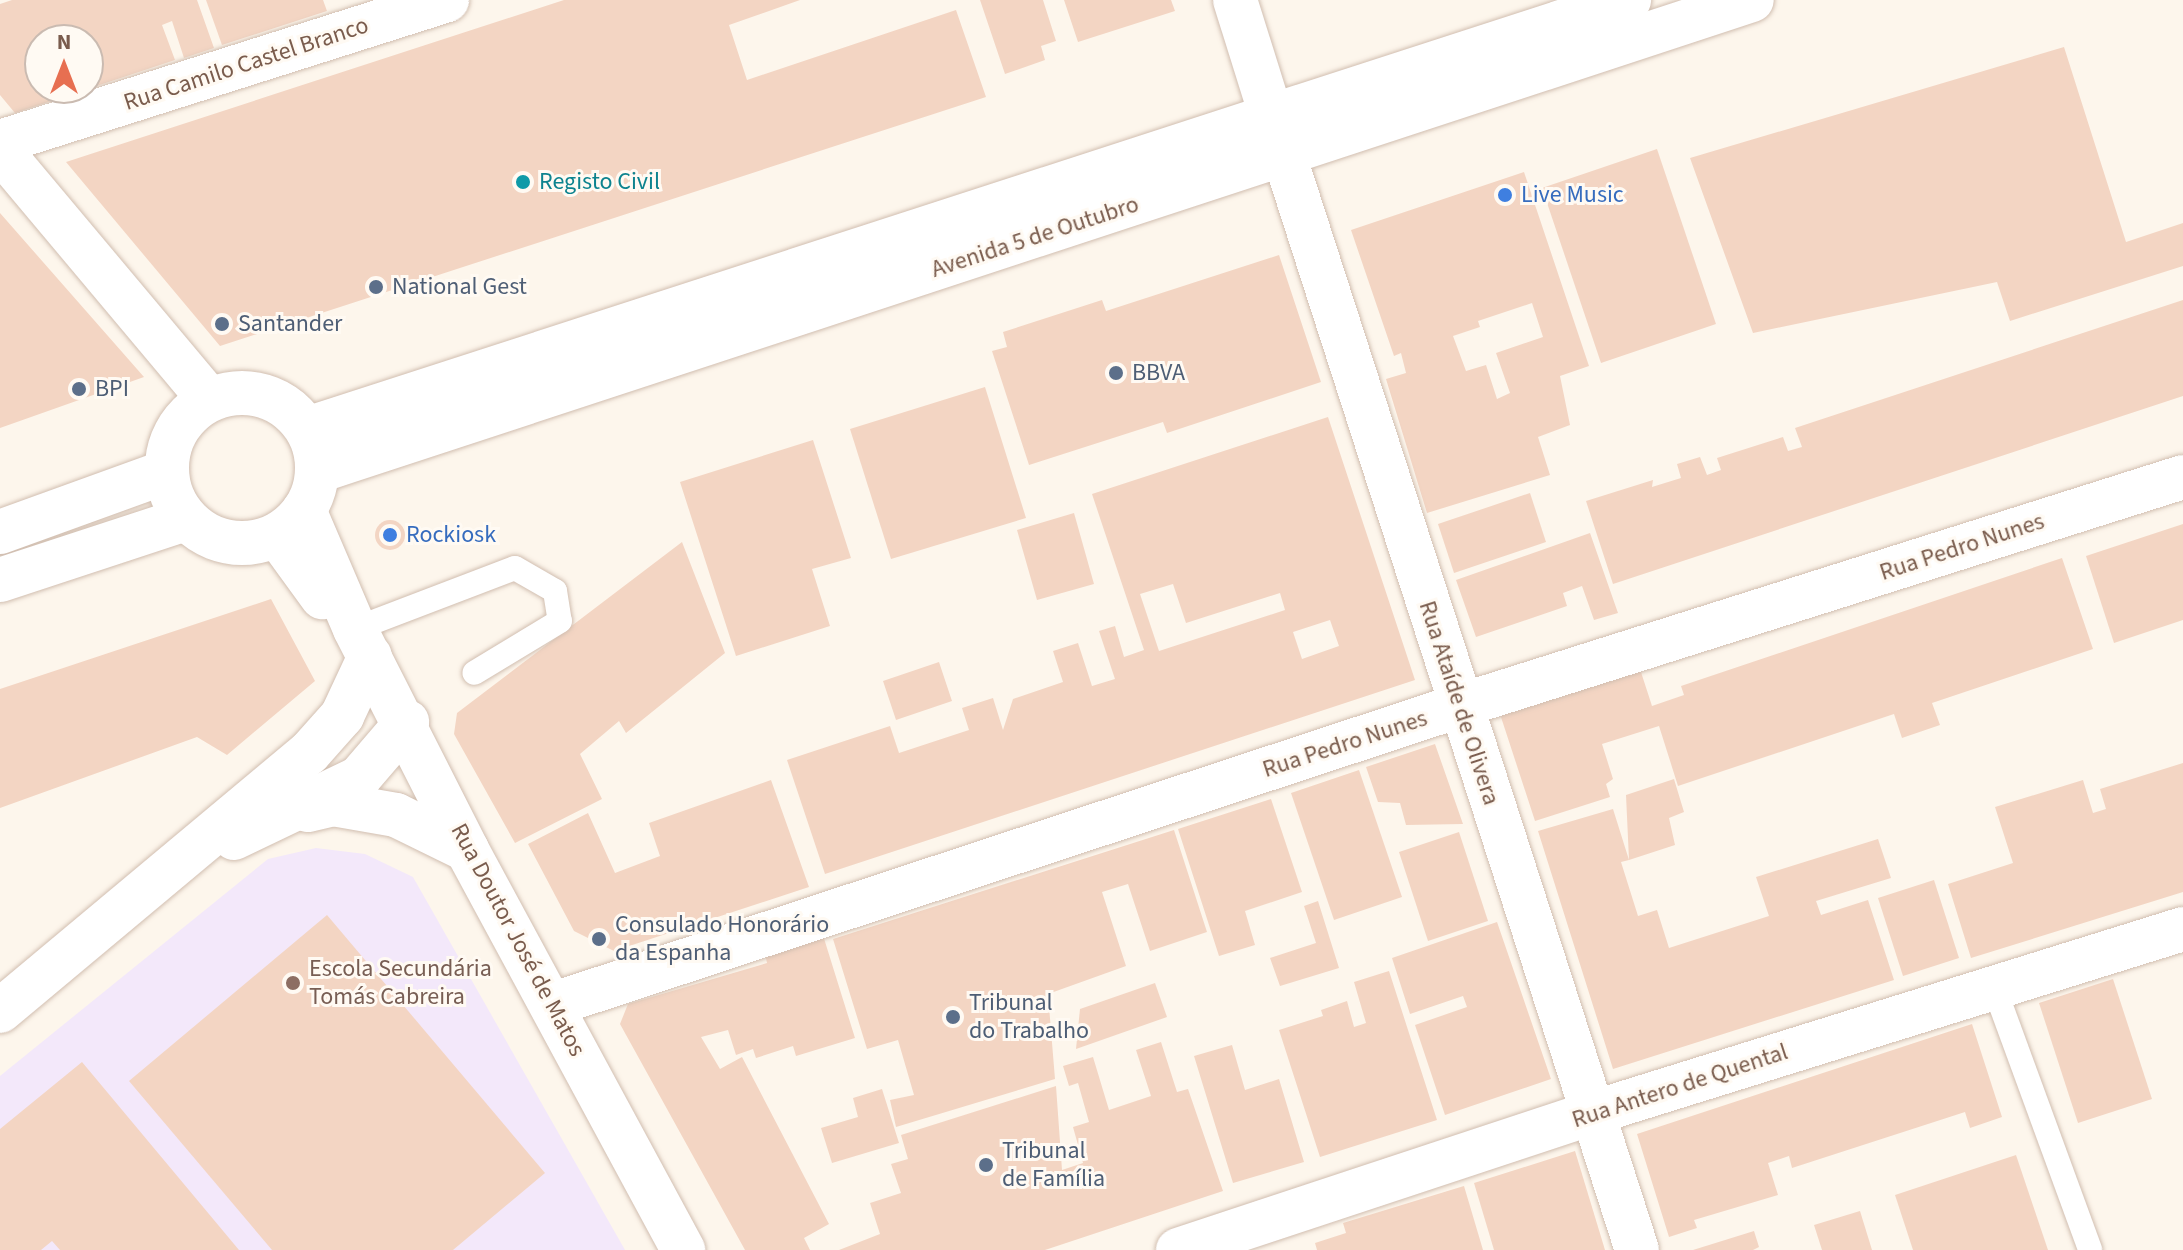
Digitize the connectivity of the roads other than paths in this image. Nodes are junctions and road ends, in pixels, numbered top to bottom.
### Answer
1 (447, 0) edge
2 (1235, 0) edge
3 (1629, 0) edge
4 (1752, 0) edge
5 (1279, 137) junction
6 (0, 142) edge
7 (0, 150) edge
8 (209, 399) junction
9 (307, 429) junction
10 (166, 472) junction
11 (2183, 477) edge
12 (300, 505) junction
13 (185, 519) junction
14 (0, 532) edge
15 (0, 580) edge
16 (363, 642) junction
17 (474, 673) dead end
18 (1459, 706) junction
19 (403, 715) junction
20 (309, 753) junction
21 (274, 818) junction
22 (467, 850) junction
23 (171, 870) junction
24 (2183, 929) edge
25 (1994, 987) junction
26 (554, 1004) junction
27 (0, 1011) edge
28 (1592, 1113) junction
29 (1273, 1236) edge
30 (683, 1250) edge
31 (1178, 1250) edge
32 (1637, 1250) edge
33 (2090, 1250) edge

1 - 6 street, Rua Camilo Castel Branco
2 - 5 street, Rua Ataíde de Olivera
3 - 5 street, Avenida 5 de Outubro
4 - 5 street, Avenida 5 de Outubro
5 - 9 street, Avenida 5 de Outubro
5 - 12 street, Avenida 5 de Outubro
5 - 18 street, Rua Ataíde de Olivera
7 - 8 street
8 - 9 street
8 - 10 street
9 - 12 street
10 - 13 street
10 - 14 street
11 - 18 street, Rua Pedro Nunes
12 - 13 street
12 - 16 street, Rua Doutor José de Matos
13 - 15 street
16 - 17 lane
16 - 19 street, Rua Doutor José de Matos
16 - 20 street
18 - 26 street, Rua Pedro Nunes
18 - 28 street, Rua Ataíde de Olivera
19 - 20 street
19 - 21 street
19 - 22 street, Rua Doutor José de Matos
20 - 23 street
21 - 22 street
21 - 23 street
22 - 26 street, Rua Doutor José de Matos
23 - 27 street
24 - 25 street, Rua Antero de Quental
25 - 28 street, Rua Antero de Quental
25 - 33 lane
26 - 30 street, Rua Doutor José de Matos
28 - 29 street, Rua Antero de Quental
28 - 32 street, Rua Ataíde de Olivera
29 - 31 street, Rua Antero de Quental

